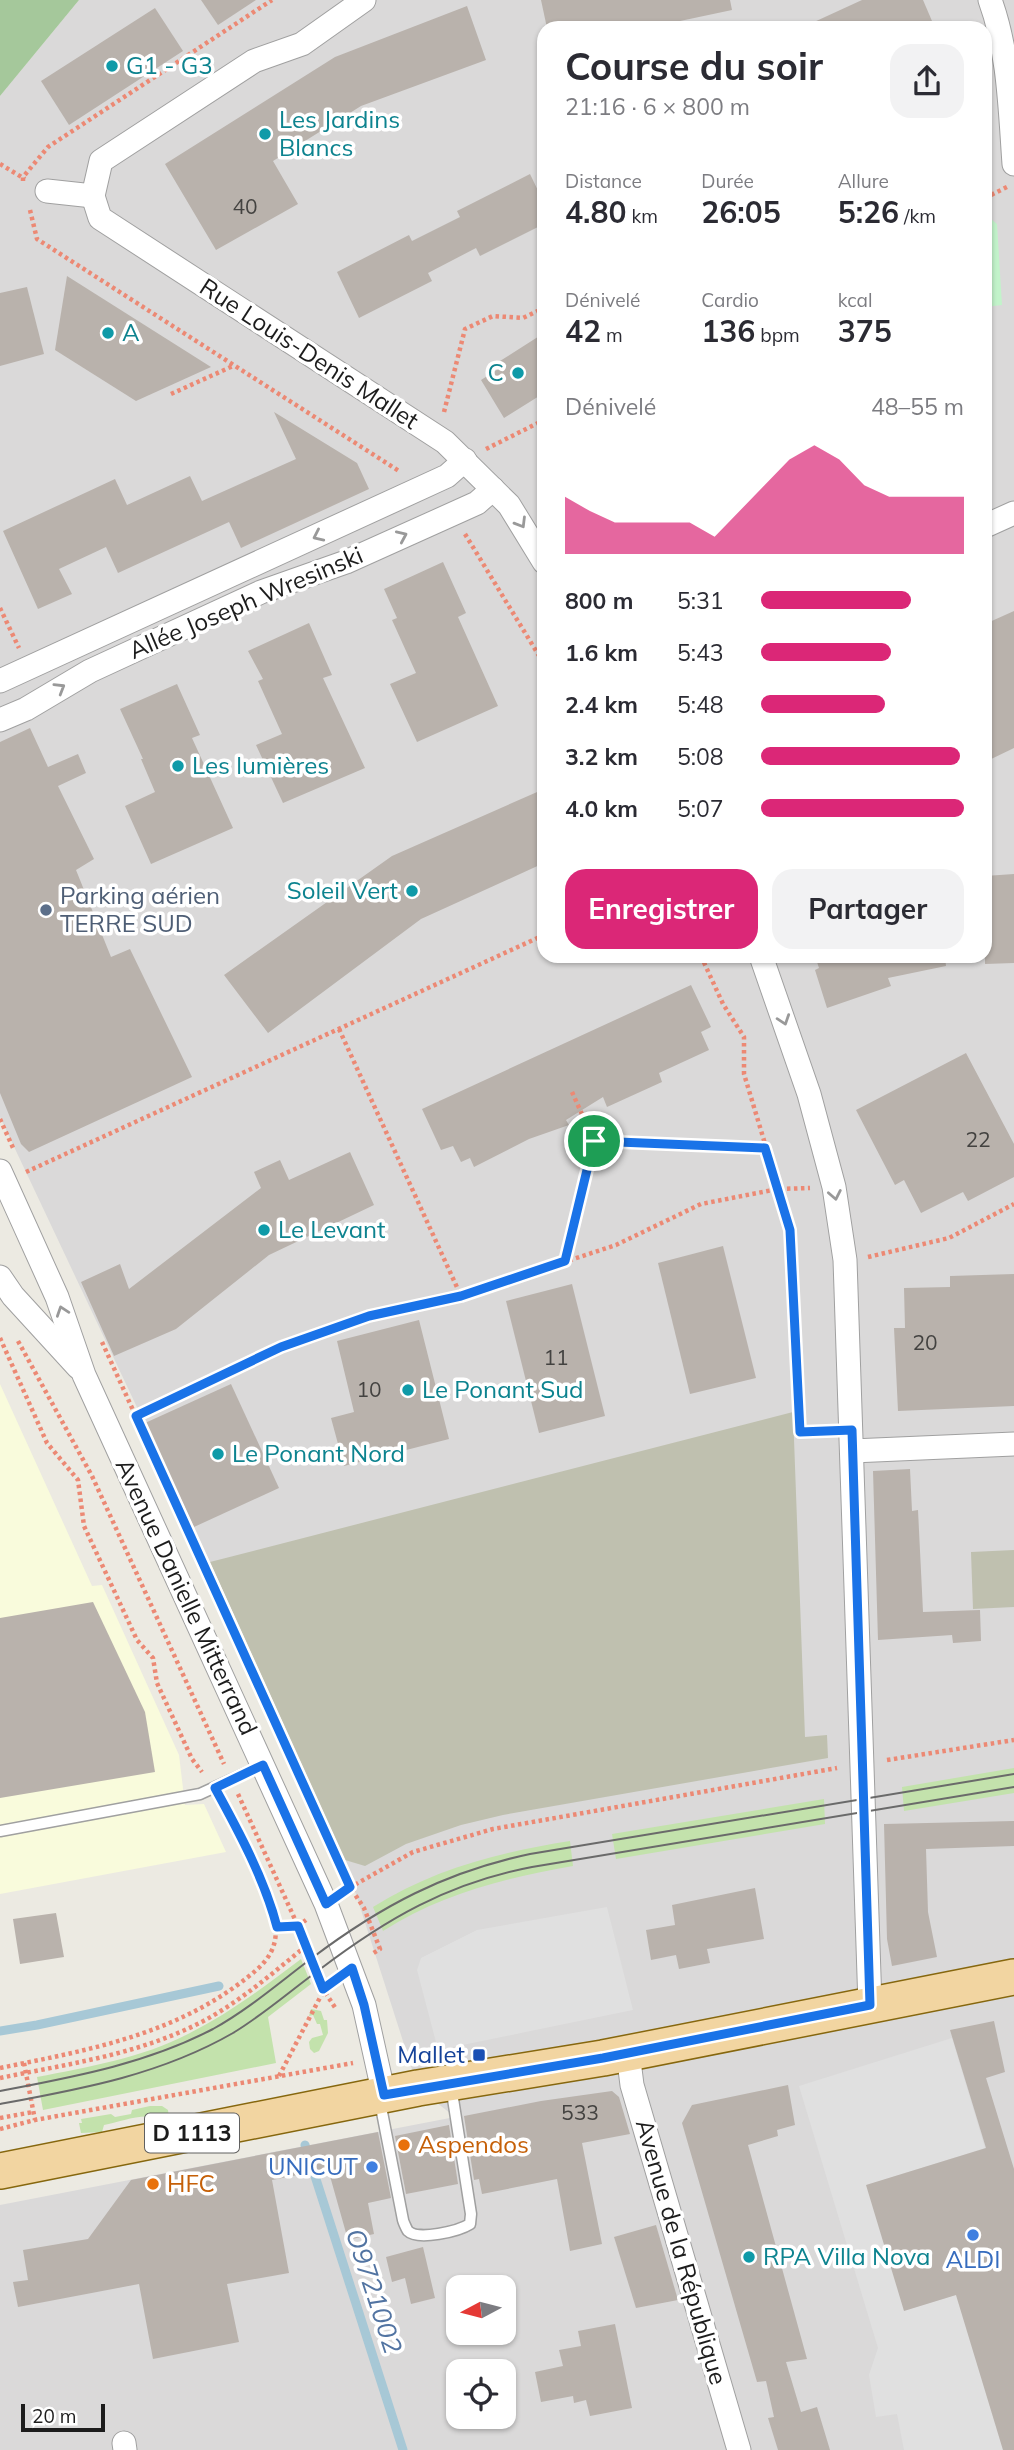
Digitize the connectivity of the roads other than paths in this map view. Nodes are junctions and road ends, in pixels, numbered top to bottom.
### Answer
1 (364, 0) edge
2 (990, 0) edge
3 (1014, 164) edge
4 (47, 191) dead end
5 (93, 196) junction
6 (465, 460) junction
7 (493, 489) junction
8 (1014, 513) edge
9 (992, 523) edge
10 (537, 551) edge
11 (0, 681) edge
12 (0, 720) edge
13 (763, 963) edge
14 (10, 1166) edge
15 (0, 1277) edge
16 (84, 1375) junction
17 (852, 1441) junction
18 (1014, 1444) edge
19 (263, 1765) junction
20 (0, 1831) edge
21 (1014, 1977) edge
22 (870, 2005) junction
23 (628, 2053) junction
24 (450, 2082) junction
25 (381, 2095) junction
26 (0, 2171) edge
27 (739, 2450) edge

1 - 5 street
2 - 3 street
4 - 5 street
5 - 6 street, Rue Louis-Denis Mallet
6 - 7 street, Rue Louis-Denis Mallet
6 -> 11 street, Allée Joseph Wresinski
7 -> 10 street, Rue Louis-Denis Mallet
12 -> 7 street, Allée Joseph Wresinski
8 - 9 street
13 -> 17 street
16 -> 14 street, Avenue Danielle Mitterrand
15 - 16 street, Avenue Danielle Mitterrand
16 - 19 street, Avenue Danielle Mitterrand
17 - 18 street
17 - 22 street
19 - 20 lane
19 - 25 street, Avenue Danielle Mitterrand
21 - 22 main road, D 1113
22 - 23 main road, D 1113
23 - 24 main road, D 1113
23 - 27 street, Avenue de la République
24 - 25 main road, D 1113
24 - 25 lane
25 - 26 main road, D 1113

